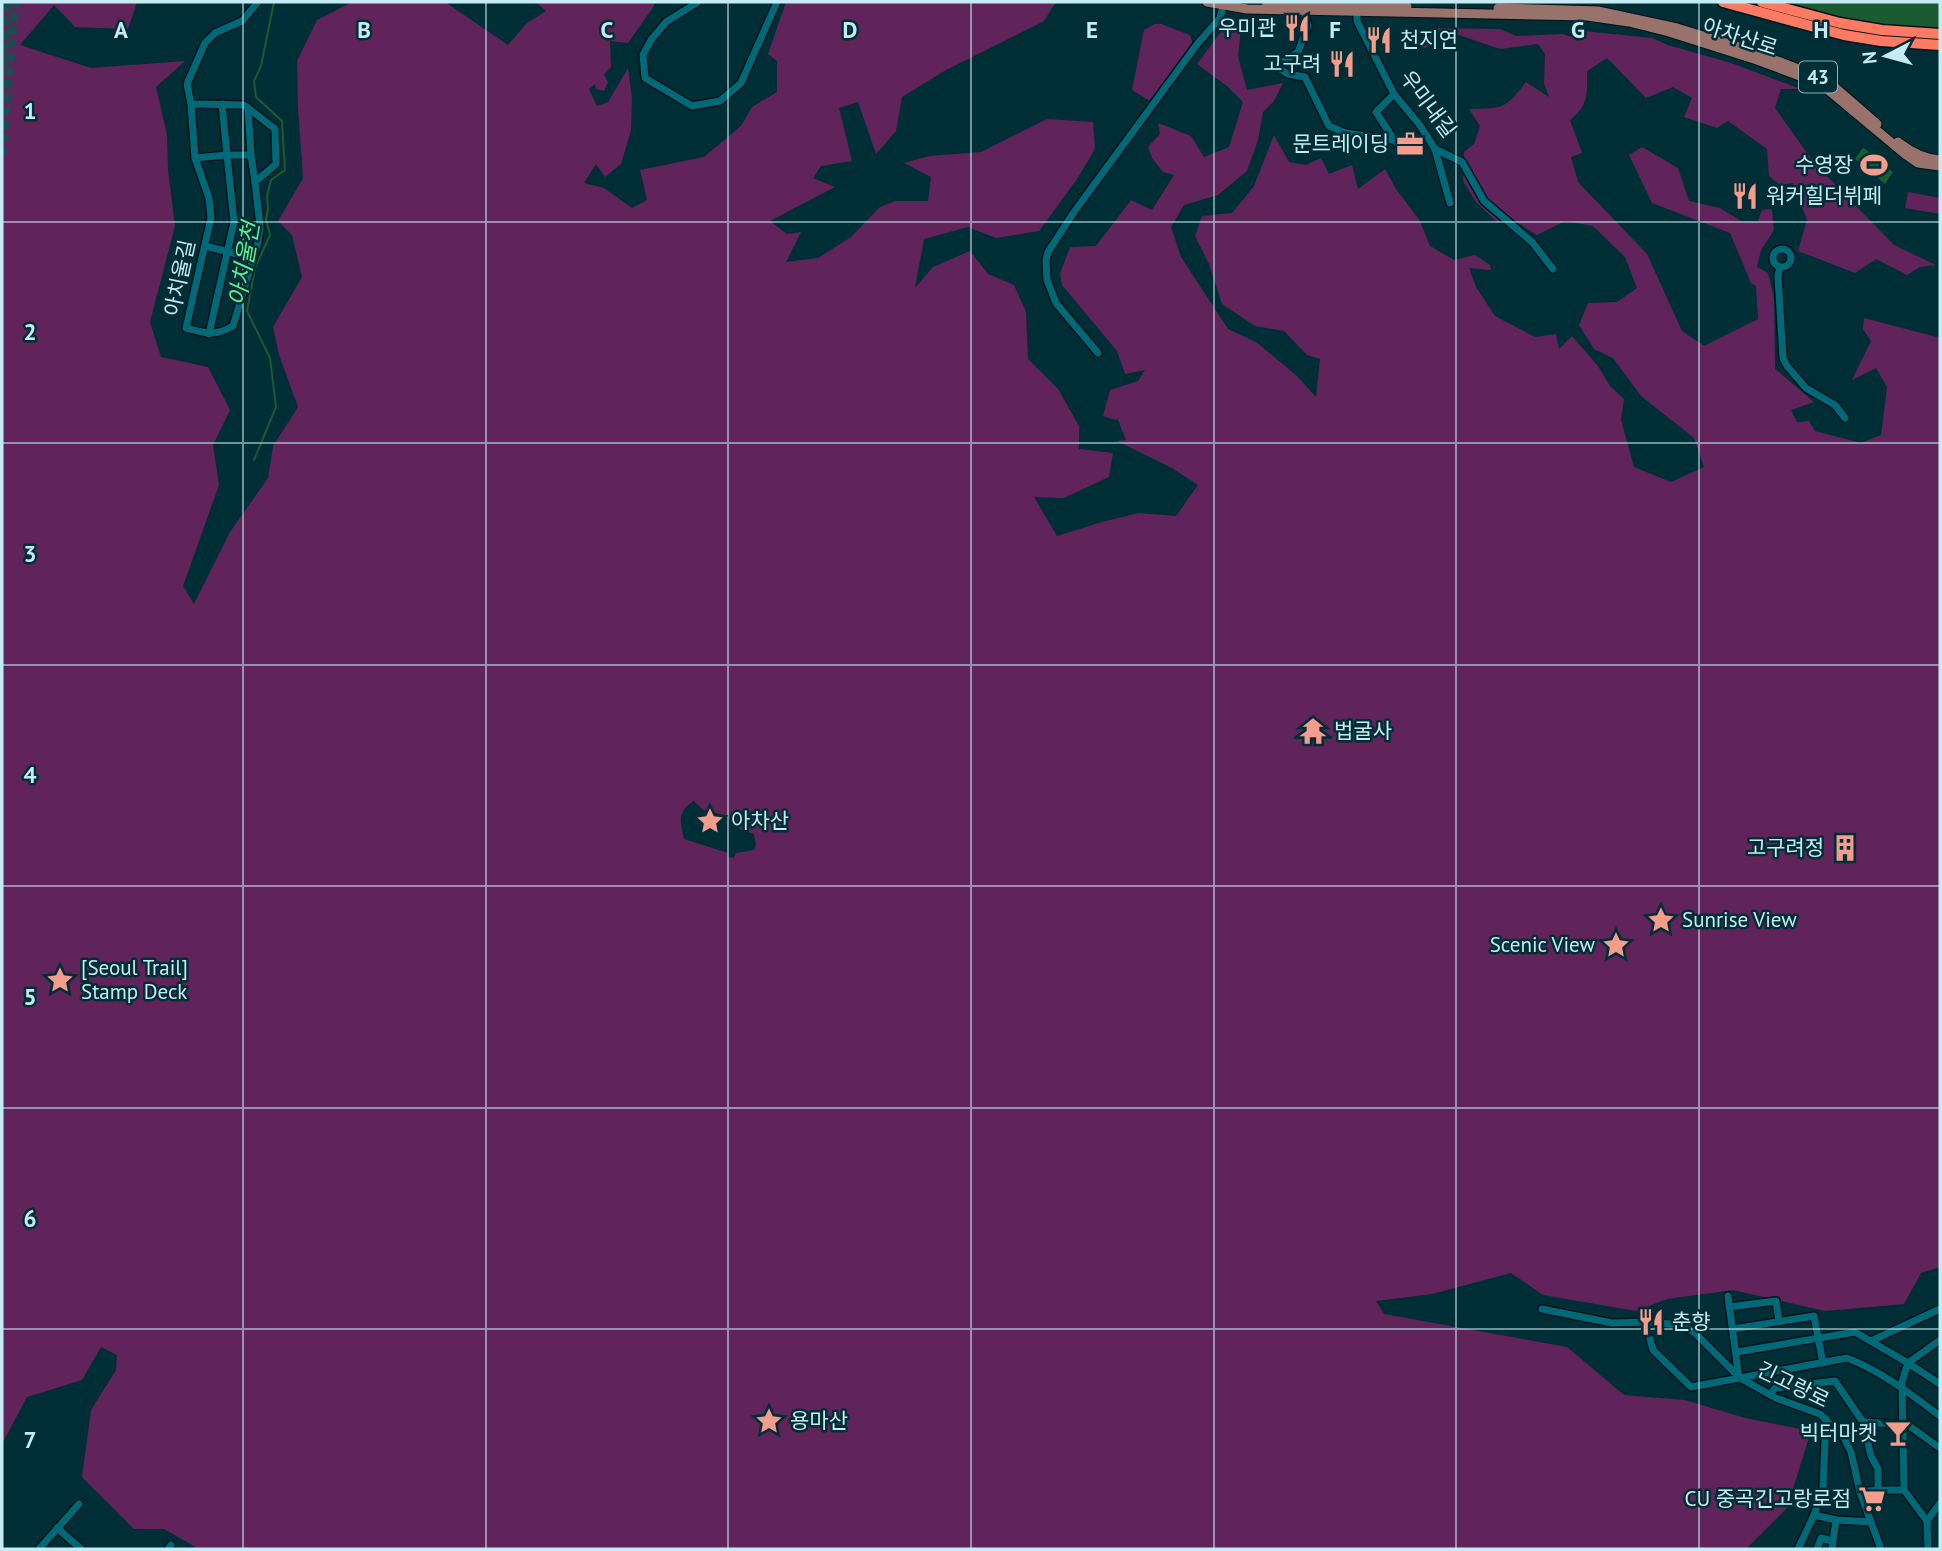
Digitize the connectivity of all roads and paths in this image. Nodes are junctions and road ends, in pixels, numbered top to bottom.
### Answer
1 (258, 2) edge
2 (698, 2) edge
3 (777, 2) edge
4 (1207, 2) edge
5 (1266, 2) edge
6 (1723, 2) edge
7 (1762, 2) edge
8 (1224, 4) edge
9 (1238, 5) edge
10 (1356, 8) junction
11 (1303, 9) junction
12 (1803, 19) junction
13 (1940, 34) edge
14 (1940, 46) edge
15 (1394, 94) junction
16 (191, 104) junction
17 (222, 104) junction
18 (248, 108) junction
19 (1394, 140) junction
20 (1435, 149) junction
21 (1406, 152) dead end
22 (227, 155) junction
23 (251, 155) junction
24 (195, 158) junction
25 (1940, 160) edge
26 (1940, 166) edge
27 (255, 182) junction
28 (1450, 203) dead end
29 (205, 246) junction
30 (228, 252) junction
31 (253, 258) junction
32 (1780, 267) dead end
33 (1553, 269) dead end
34 (209, 334) junction
35 (1098, 353) dead end
36 (1844, 418) dead end
37 (1728, 1296) dead end
38 (1729, 1307) junction
39 (1542, 1309) dead end
40 (1940, 1309) edge
41 (1779, 1321) junction
42 (1733, 1329) junction
43 (1818, 1338) junction
44 (1650, 1339) dead end
45 (1940, 1340) edge
46 (1871, 1341) junction
47 (1737, 1352) junction
48 (1823, 1363) junction
49 (1908, 1363) junction
50 (1740, 1378) junction
51 (1940, 1384) edge
52 (1902, 1388) junction
53 (1770, 1395) junction
54 (1940, 1416) edge
55 (1826, 1419) junction
56 (1863, 1422) junction
57 (1902, 1424) junction
58 (1940, 1448) edge
59 (1878, 1490) junction
60 (1904, 1490) junction
61 (1860, 1493) junction
62 (1940, 1503) edge
63 (79, 1504) dead end
64 (1814, 1515) junction
65 (1836, 1520) junction
66 (1927, 1521) junction
67 (1871, 1522) junction
68 (57, 1528) junction
69 (1832, 1545) edge
70 (39, 1549) edge
71 (81, 1549) edge
72 (1798, 1549) edge
73 (1817, 1549) edge
74 (1881, 1549) edge
75 (1928, 1549) edge

1 - 16 street, 아치울길
2 - 3 street
4 - 8 main road, 아차산로 / 43
5 - 10 main road, 아차산로 / 43
6 - 12 highway
7 - 12 highway
8 - 9 main road, 아차산로 / 43
8 - 35 street
9 - 11 main road, 아차산로 / 43
10 - 11 main road, 아차산로 / 43
10 - 15 street, 우미내길
10 - 25 main road, 아차산로 / 43
10 - 26 main road, 아차산로 / 43
11 - 19 street
12 - 13 highway
12 - 14 highway
15 - 19 street
15 - 20 street, 우미내길
16 - 17 street
16 - 24 street, 아치울길
17 - 18 street
17 - 22 street
18 - 23 street, 아치울길
18 - 27 street
19 - 21 street
20 - 28 street
20 - 33 street, 우미내길
22 - 23 street
22 - 24 street
22 - 30 street
23 - 27 street, 아치울길
24 - 29 street, 아치울길
27 - 31 street, 아치울길
29 - 30 street
29 - 34 street, 아치울길
30 - 31 street
30 - 34 street
31 - 34 street, 아치울길
32 - 36 street
37 - 38 street
38 - 41 street
38 - 42 street
39 - 50 street, 긴고랑로
40 - 46 street
41 - 42 street
41 - 43 street
42 - 47 street
43 - 46 street
43 - 47 street
43 - 48 street
44 - 50 street
45 - 49 street
46 - 49 street
47 - 50 street
48 - 50 street
48 - 52 street
49 - 51 street
49 - 52 street
50 - 53 street, 긴고랑로
52 - 54 street
52 - 57 street
53 - 55 street, 긴고랑로
53 - 56 street
55 - 61 street, 긴고랑로
55 - 64 street
56 - 57 street
56 - 59 street
57 - 58 street
57 - 60 street
59 - 60 street
59 - 61 street
60 - 66 street
61 - 67 street, 긴고랑로
62 - 66 street
63 - 68 street
64 - 65 street
64 - 72 street
65 - 67 street
65 - 69 street
66 - 75 street
67 - 74 street, 긴고랑로
68 - 70 street
68 - 71 street
69 - 73 street

